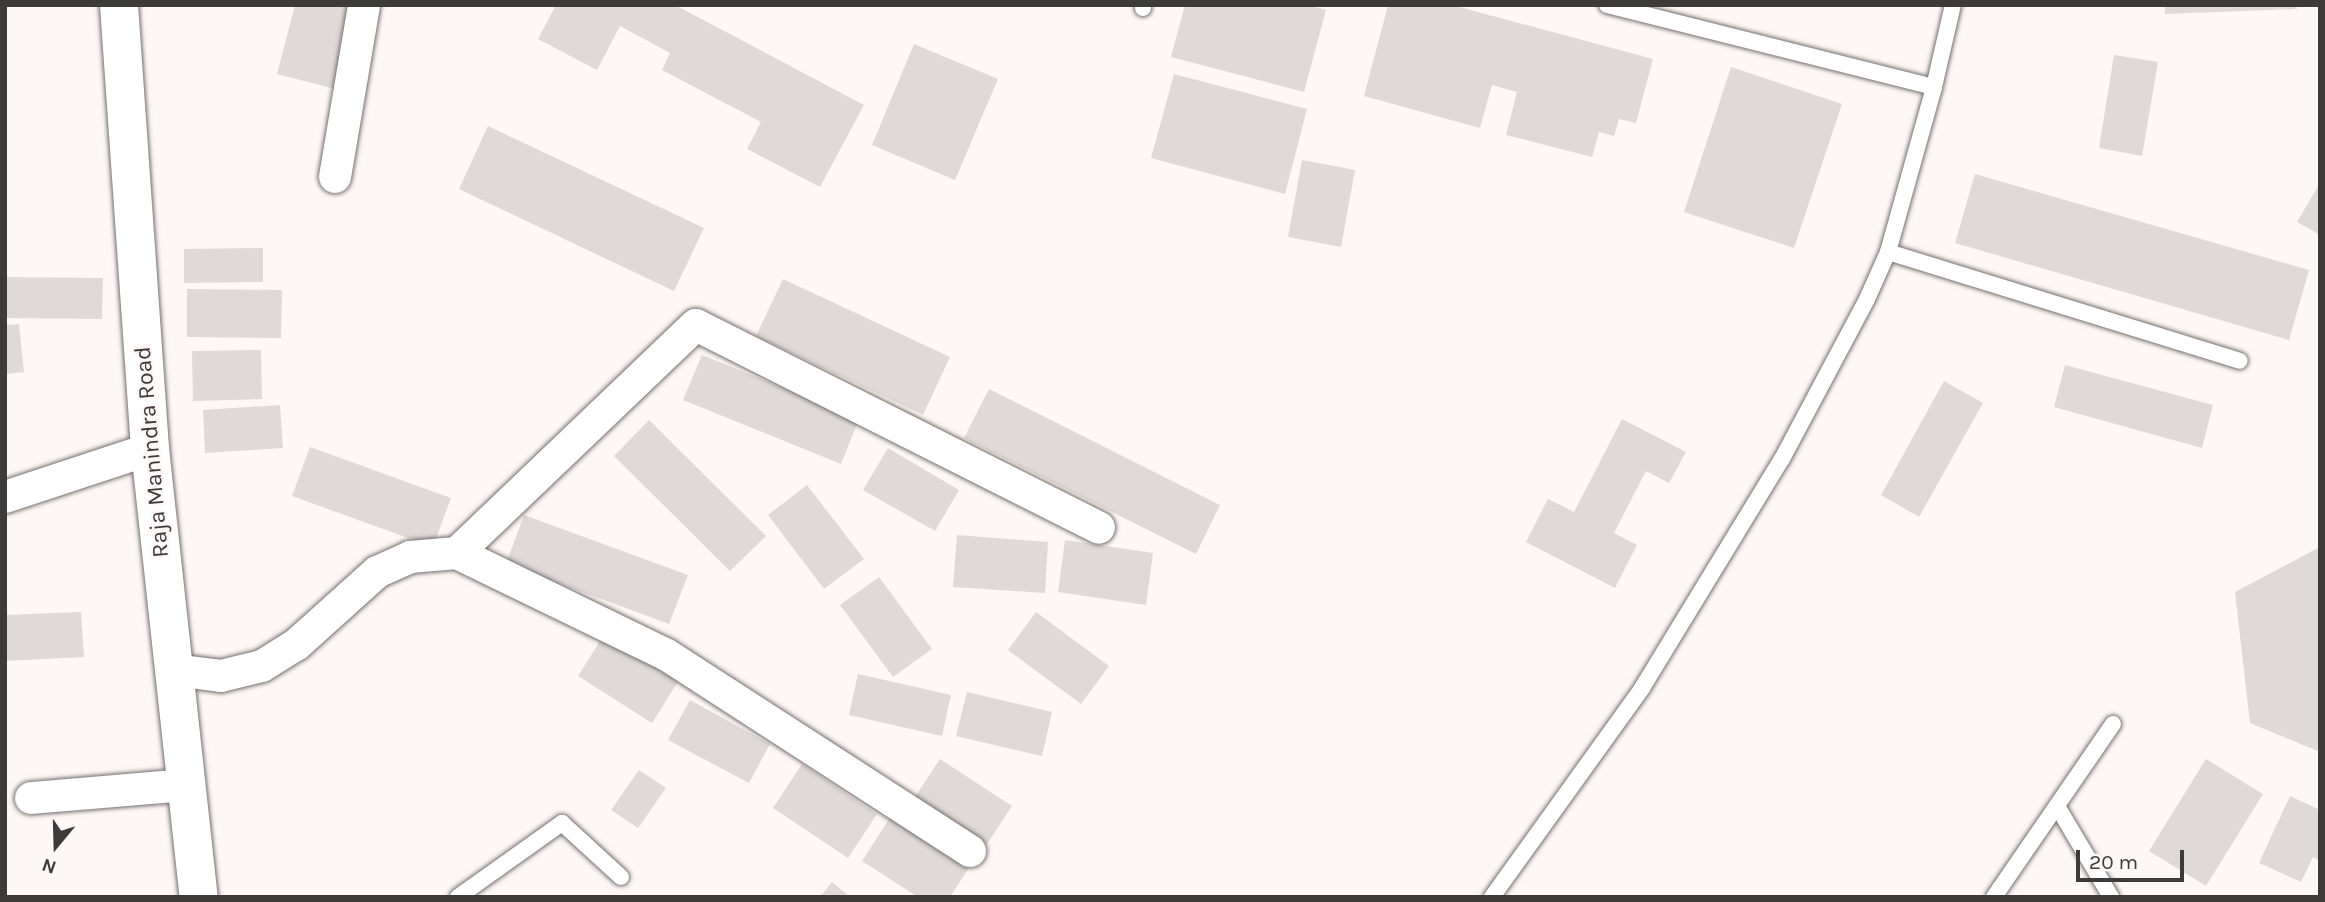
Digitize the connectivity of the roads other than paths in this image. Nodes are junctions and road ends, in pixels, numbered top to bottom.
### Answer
1 (119, 5) edge
2 (364, 5) edge
3 (1607, 5) edge
4 (1953, 5) edge
5 (1934, 87) junction
6 (335, 177) dead end
7 (1888, 251) junction
8 (2240, 362) dead end
9 (150, 449) junction
10 (5, 497) edge
11 (1099, 527) dead end
12 (457, 553) junction
13 (174, 670) junction
14 (2113, 724) dead end
15 (185, 785) junction
16 (31, 798) dead end
17 (2057, 806) junction
18 (970, 851) dead end
19 (621, 877) dead end
20 (1500, 894) edge
21 (199, 897) edge
22 (458, 897) edge
23 (1994, 897) edge
24 (2111, 897) edge

1 - 9 street, Raja Manindra Road
2 - 6 street
3 - 5 lane
4 - 5 lane
5 - 7 lane
7 - 8 lane
7 - 20 lane
9 - 10 street
9 - 13 street, Raja Manindra Road
11 - 12 street
12 - 13 street
12 - 18 street
13 - 15 street, Raja Manindra Road
14 - 17 lane
15 - 16 street
15 - 21 street, Raja Manindra Road
17 - 23 lane
17 - 24 lane
19 - 22 lane

